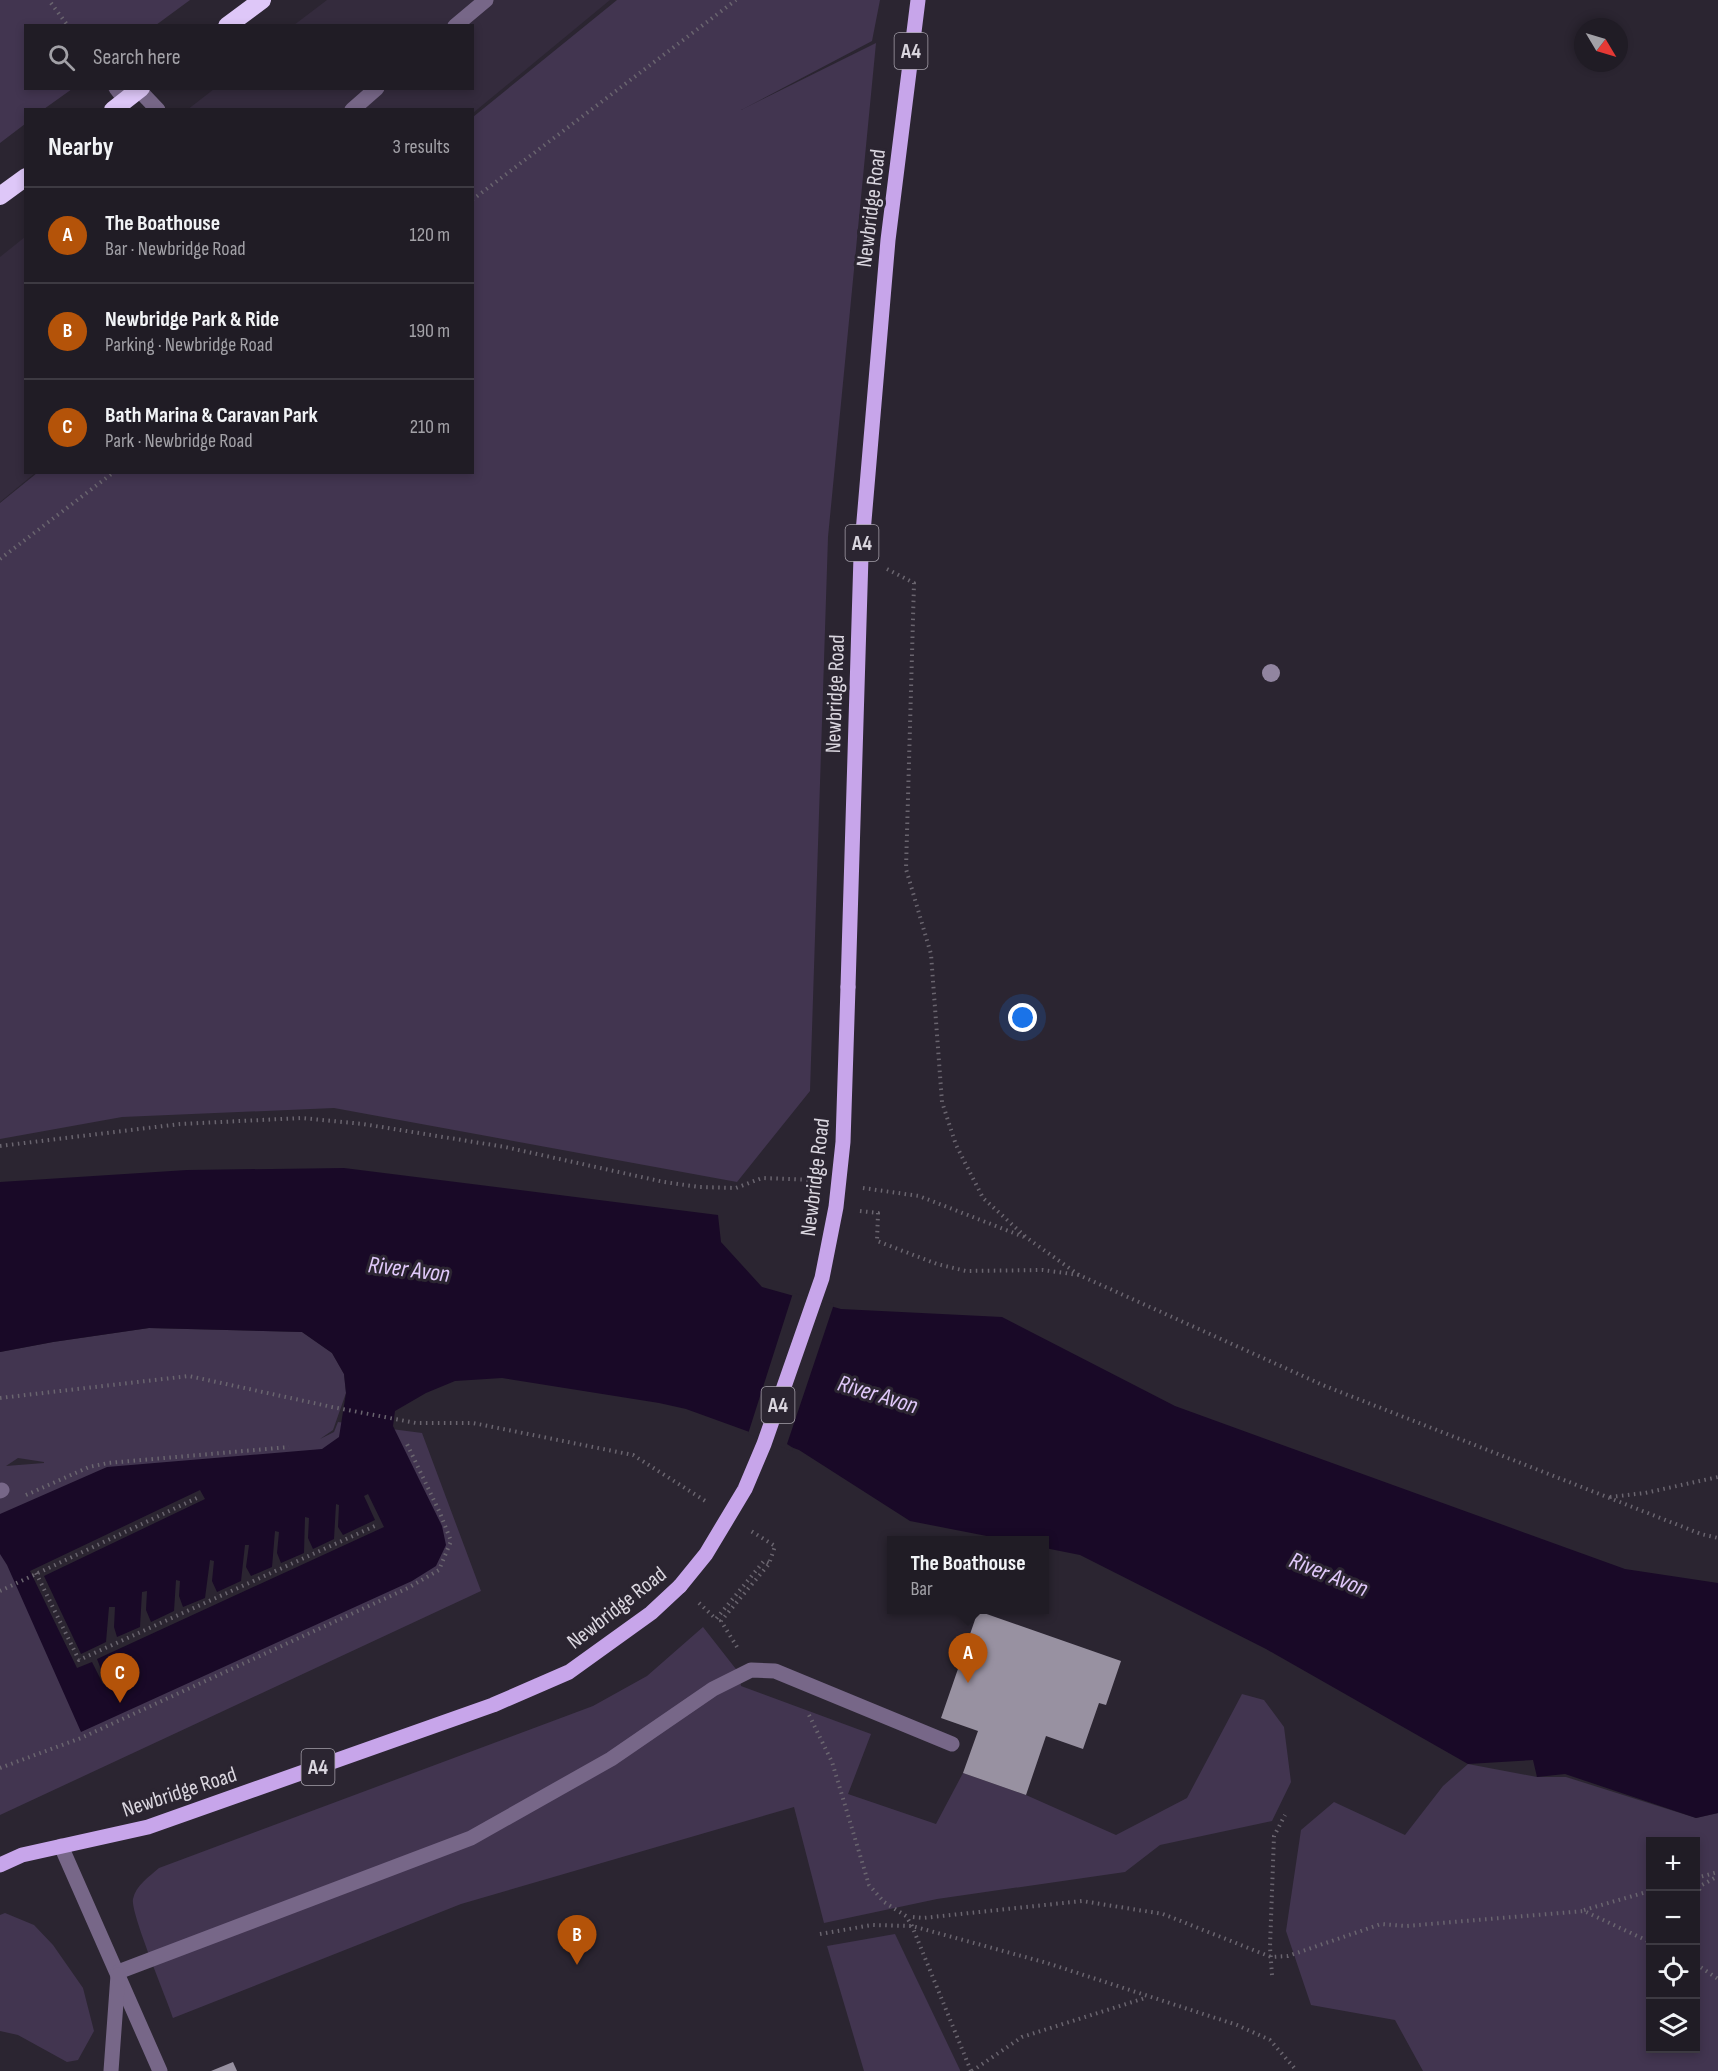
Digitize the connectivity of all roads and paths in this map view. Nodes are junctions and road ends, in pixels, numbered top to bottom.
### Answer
1 (262, 0) edge
2 (486, 0) edge
3 (736, 0) edge
4 (918, 0) edge
5 (51, 3) dead end
6 (67, 24) edge
7 (230, 24) edge
8 (457, 24) edge
9 (375, 90) edge
10 (127, 95) edge
11 (154, 108) edge
12 (354, 108) edge
13 (24, 178) edge
14 (0, 196) edge
15 (474, 198) edge
16 (111, 474) edge
17 (861, 556) junction
18 (0, 559) edge
19 (0, 1146) edge
20 (818, 1181) dead end
21 (852, 1186) dead end
22 (878, 1213) dead end
23 (1027, 1238) junction
24 (1079, 1275) junction
25 (0, 1398) edge
26 (406, 1442) dead end
27 (289, 1447) dead end
28 (1718, 1477) edge
29 (27, 1495) dead end
30 (199, 1497) dead end
31 (1609, 1497) junction
32 (709, 1503) dead end
33 (377, 1525) dead end
34 (747, 1528) dead end
35 (1718, 1538) edge
36 (769, 1563) junction
37 (34, 1574) junction
38 (680, 1586) junction
39 (0, 1591) edge
40 (751, 1670) junction
41 (805, 1707) dead end
42 (952, 1744) dead end
43 (0, 1768) edge
44 (1285, 1815) dead end
45 (62, 1846) junction
46 (0, 1865) edge
47 (1718, 1874) edge
48 (1700, 1877) edge
49 (1698, 1891) edge
50 (1646, 1892) edge
51 (1584, 1911) junction
52 (913, 1917) dead end
53 (912, 1926) junction
54 (820, 1934) dead end
55 (1646, 1940) edge
56 (1271, 1958) junction
57 (1700, 1966) edge
58 (118, 1972) junction
59 (1272, 1975) dead end
60 (1718, 1978) edge
61 (1145, 1998) dead end
62 (111, 2071) edge
63 (160, 2071) edge
64 (971, 2071) edge
65 (1297, 2071) edge

1 - 7 highway
2 - 8 lane
3 - 15 path
4 - 17 main road, Newbridge Road / A4
5 - 6 path
9 - 12 lane
10 - 11 lane
13 - 14 highway
16 - 18 path
17 - 23 path
17 - 38 main road, Newbridge Road / A4, bridge
19 - 20 path
21 - 23 path
22 - 24 path
23 - 24 path
24 - 31 path
25 - 32 path
26 - 43 path
27 - 29 path
28 - 31 path
30 - 37 path
31 - 35 path
33 - 37 path
34 - 36 path
36 - 38 path
36 - 40 path
37 - 39 path
38 - 45 main road, Newbridge Road / A4
40 - 42 lane
40 - 58 lane
41 - 53 path
44 - 56 path
45 - 46 main road, Newbridge Road / A4
45 - 58 lane
47 - 48 path
47 - 49 path
50 - 51 path
51 - 55 path
51 - 56 path
52 - 56 path
53 - 54 path
53 - 64 path
53 - 65 path
56 - 59 path
57 - 60 path
58 - 62 lane
58 - 63 lane
61 - 64 path

